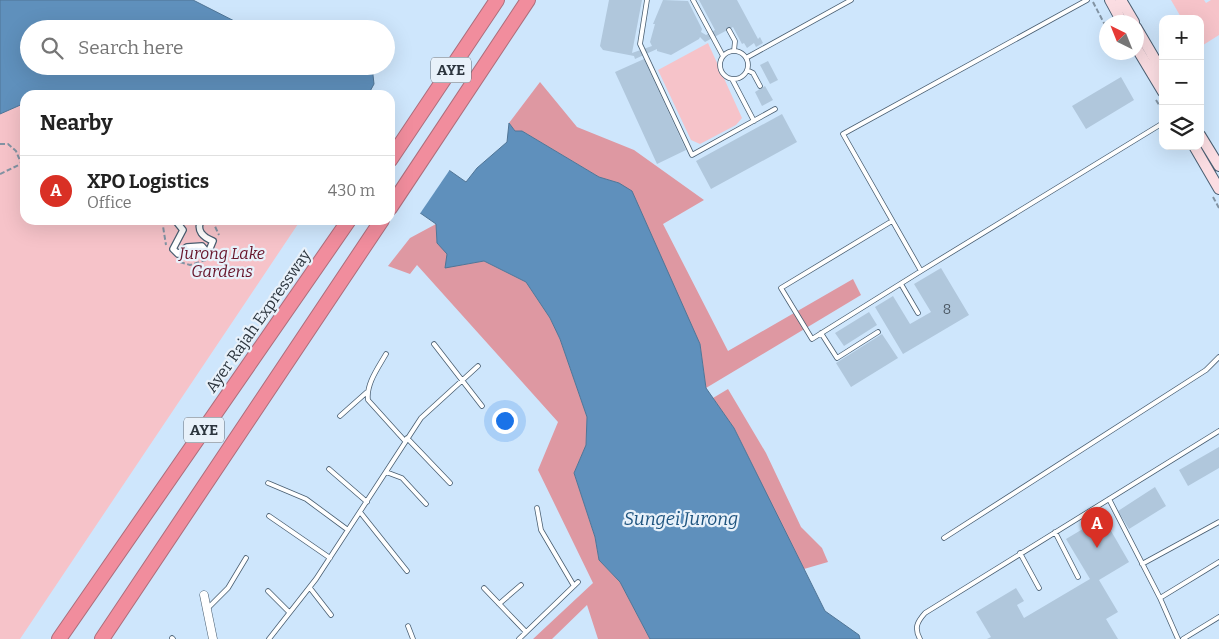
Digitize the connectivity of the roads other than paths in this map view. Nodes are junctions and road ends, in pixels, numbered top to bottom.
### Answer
1 (497, 0) edge
2 (528, 0) edge
3 (539, 0) edge
4 (647, 0) edge
5 (693, 0) edge
6 (851, 0) edge
7 (1087, 0) edge
8 (1110, 0) edge
9 (1120, 5) edge
10 (1128, 15) edge
11 (729, 30) dead end
12 (1144, 41) edge
13 (734, 51) junction
14 (723, 56) junction
15 (746, 58) junction
16 (1144, 60) edge
17 (1159, 66) edge
18 (483, 70) junction
19 (747, 70) junction
20 (732, 79) junction
21 (1159, 85) edge
22 (760, 86) dead end
23 (775, 109) dead end
24 (754, 121) junction
25 (1159, 125) edge
26 (1204, 142) edge
27 (1196, 150) edge
28 (395, 152) edge
29 (1219, 166) edge
30 (1219, 189) edge
31 (395, 201) edge
32 (892, 221) junction
33 (180, 225) edge
34 (199, 225) edge
35 (346, 225) edge
36 (379, 225) edge
37 (921, 271) junction
38 (901, 284) junction
39 (918, 313) dead end
40 (878, 332) dead end
41 (821, 333) junction
42 (434, 344) dead end
43 (386, 354) dead end
44 (1219, 357) edge
45 (478, 366) dead end
46 (462, 380) junction
47 (367, 392) junction
48 (482, 406) dead end
49 (340, 416) dead end
50 (1219, 431) edge
51 (406, 440) junction
52 (330, 469) dead end
53 (386, 472) junction
54 (268, 483) dead end
55 (450, 483) dead end
56 (1109, 500) junction
57 (366, 502) junction
58 (426, 504) dead end
59 (537, 508) dead end
60 (360, 512) junction
61 (269, 516) dead end
62 (1219, 522) edge
63 (348, 530) junction
64 (1055, 532) junction
65 (944, 538) dead end
66 (1020, 553) junction
67 (246, 558) dead end
68 (330, 558) junction
69 (1219, 562) edge
70 (1142, 564) junction
71 (407, 571) dead end
72 (1078, 577) dead end
73 (578, 582) dead end
74 (521, 585) dead end
75 (574, 586) junction
76 (310, 588) junction
77 (484, 588) dead end
78 (1039, 588) dead end
79 (268, 591) dead end
80 (204, 595) dead end
81 (1160, 598) junction
82 (499, 604) junction
83 (207, 609) junction
84 (288, 612) junction
85 (332, 615) dead end
86 (1219, 618) edge
87 (408, 626) dead end
88 (526, 632) junction
89 (59, 639) edge
90 (102, 639) edge
91 (213, 639) edge
92 (269, 639) edge
93 (413, 639) edge
94 (519, 639) edge
95 (920, 639) edge
96 (1178, 639) edge
97 (1183, 639) edge

1 - 28 highway, AYE
2 - 18 highway, AYE
3 - 18 highway
4 - 24 lane
5 - 14 lane
6 - 15 lane
7 - 32 lane
8 - 9 main road
9 - 10 main road
11 - 13 lane
12 - 17 main road
13 - 14 lane
13 - 15 lane
14 - 20 lane
15 - 19 lane
16 - 21 main road
18 - 31 highway, AYE
19 - 20 lane
19 - 22 lane
20 - 24 lane
23 - 24 lane
25 - 37 lane
26 - 29 main road
27 - 30 main road
32 - 37 lane
32 - 41 lane
33 - 34 street
35 - 89 highway, Ayer Rajah Expressway / AYE
36 - 90 highway, AYE
37 - 38 lane
38 - 39 lane
38 - 41 lane
40 - 41 lane
42 - 46 lane
43 - 47 lane
44 - 65 lane
45 - 46 lane
46 - 48 lane
46 - 51 lane
47 - 49 lane
47 - 51 lane
50 - 56 lane
51 - 53 lane
51 - 55 lane
52 - 57 lane
53 - 57 lane
53 - 58 lane
54 - 63 lane
56 - 64 lane
56 - 70 lane
57 - 60 lane
59 - 75 lane
60 - 63 lane
60 - 71 lane
61 - 68 lane
62 - 70 lane
63 - 68 lane
64 - 66 lane
64 - 72 lane
66 - 78 lane
66 - 95 lane
67 - 83 lane
68 - 76 lane
69 - 81 lane
70 - 81 lane
73 - 75 lane
74 - 82 lane
75 - 88 lane
76 - 84 lane
76 - 85 lane
77 - 82 lane
79 - 84 lane
80 - 83 street
81 - 96 lane
82 - 88 lane
83 - 91 street
84 - 92 lane
86 - 97 lane
87 - 93 lane
88 - 94 lane

